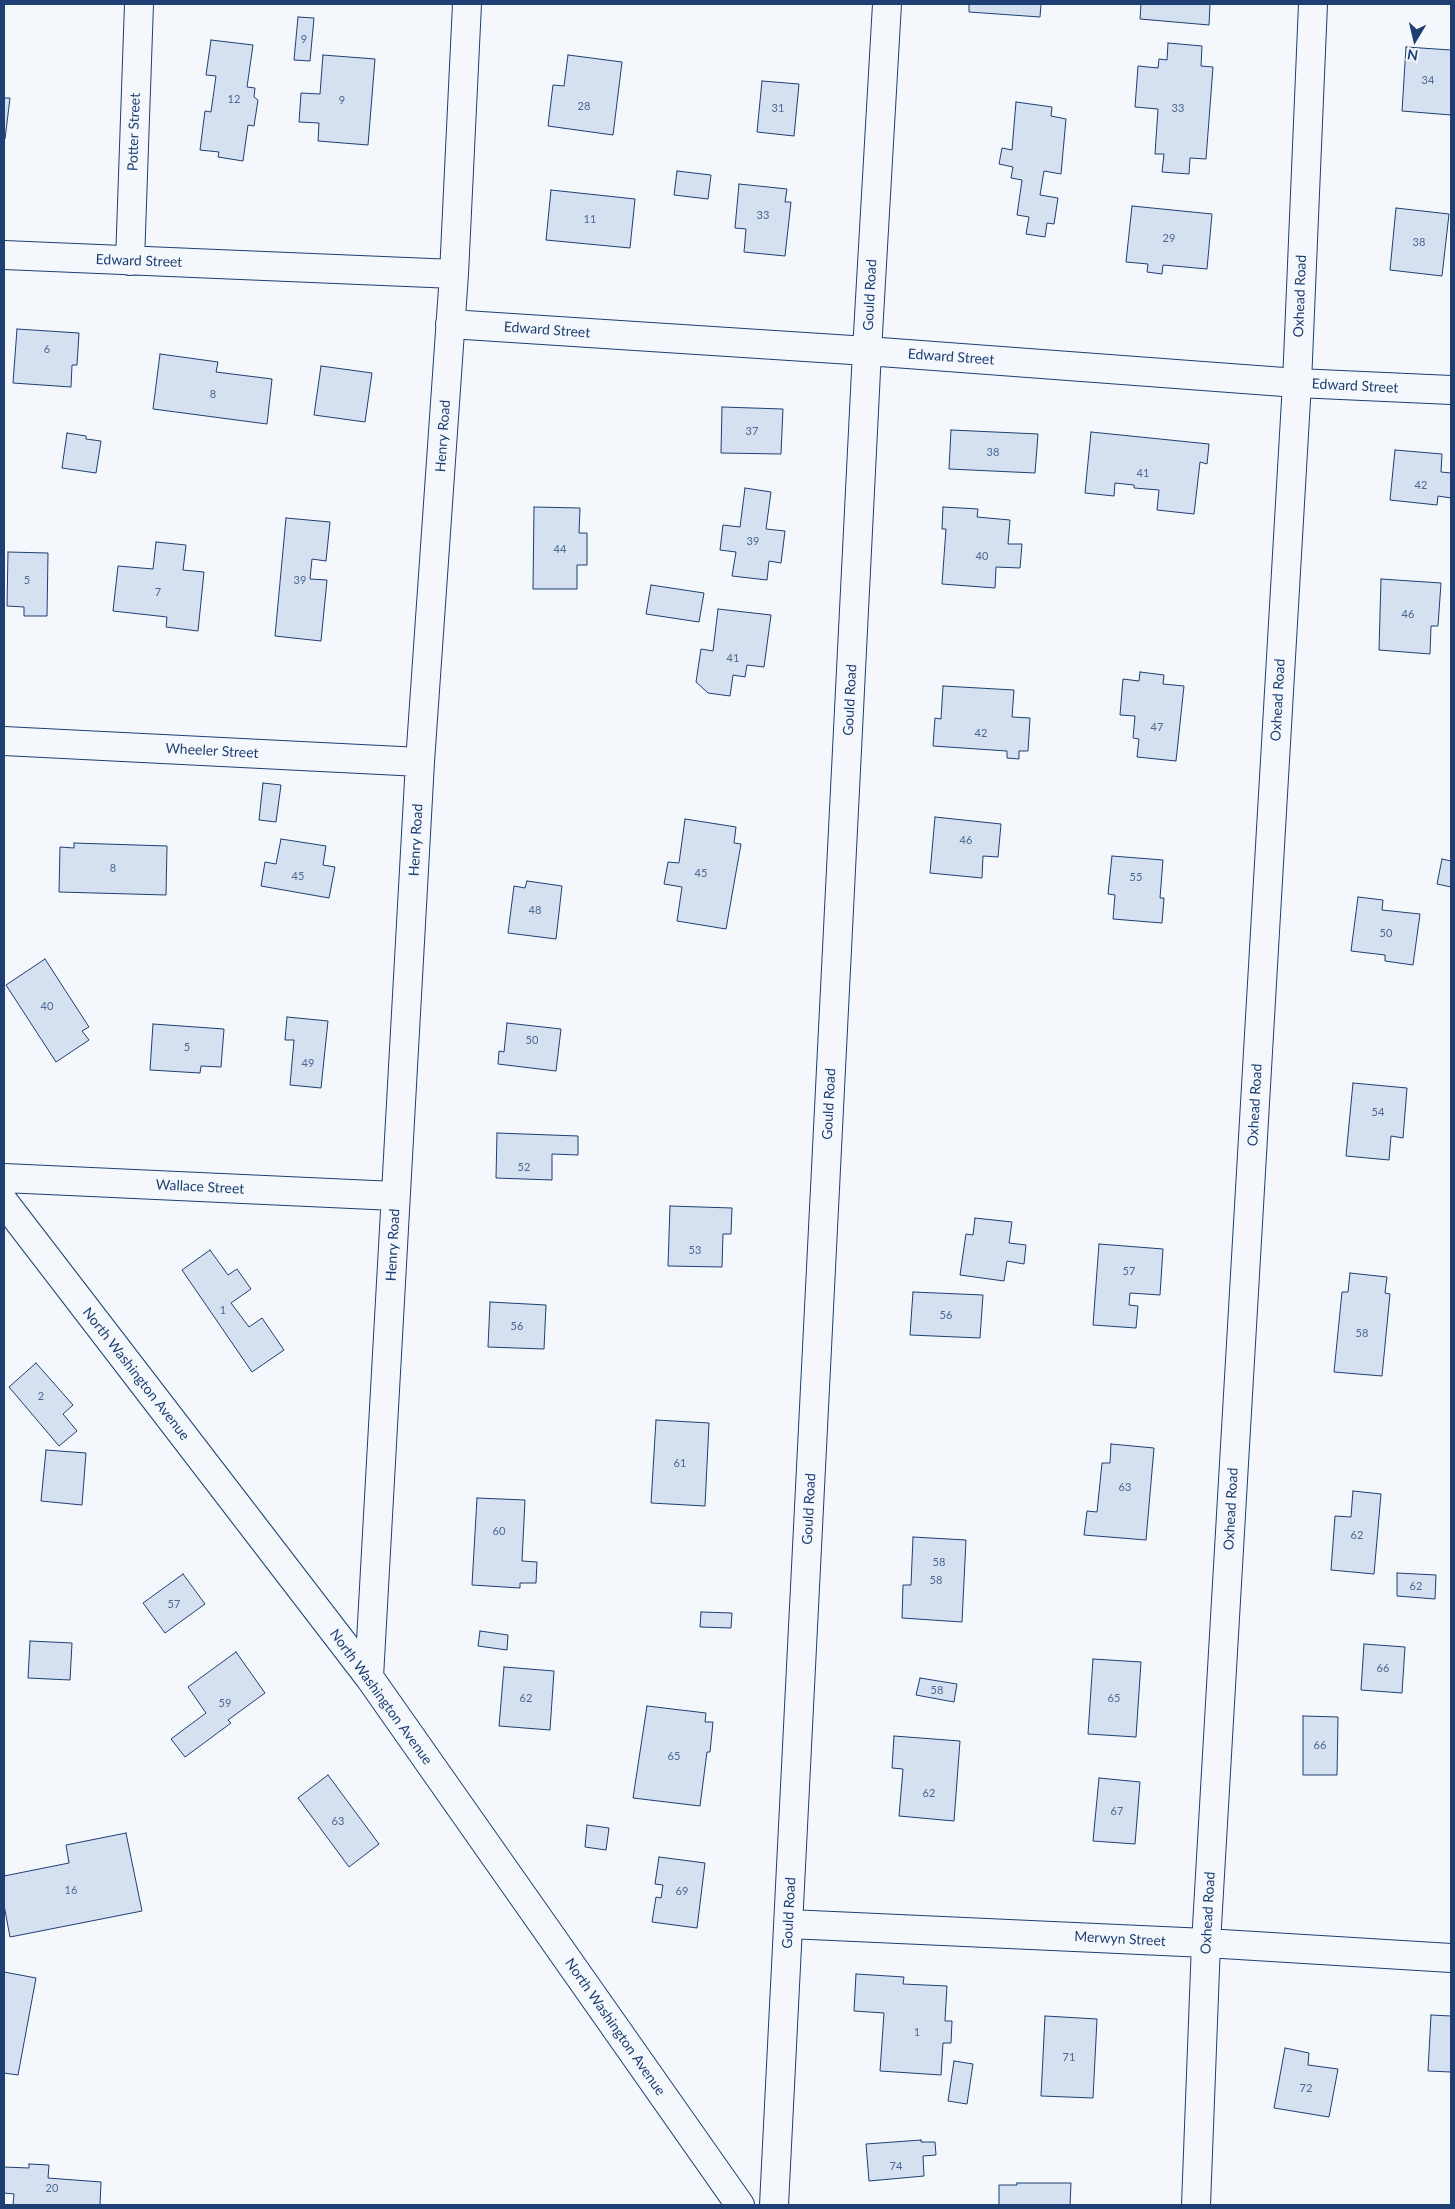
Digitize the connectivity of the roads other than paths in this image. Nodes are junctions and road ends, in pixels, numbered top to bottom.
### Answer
1 (139, 4) edge
2 (467, 4) edge
3 (887, 4) edge
4 (1313, 4) edge
5 (4, 255) edge
6 (130, 261) junction
7 (454, 274) junction
8 (450, 324) junction
9 (867, 351) junction
10 (1297, 383) junction
11 (1451, 390) edge
12 (4, 741) edge
13 (420, 762) junction
14 (4, 1178) edge
15 (395, 1196) junction
16 (4, 1202) edge
17 (370, 1677) junction
18 (789, 1924) junction
19 (1206, 1943) junction
20 (1451, 1958) edge
21 (740, 2205) edge
22 (774, 2205) edge
23 (1196, 2205) edge

1 - 6 street, Potter Street
2 - 7 street, Henry Road
3 - 9 street, Gould Road
4 - 10 street, Oxhead Road
5 - 6 street, Edward Street
6 - 7 street, Edward Street
7 - 8 street, Henry Road
8 - 9 street, Edward Street
8 - 13 street, Henry Road
9 - 10 street, Edward Street
9 - 18 street, Gould Road
10 - 11 street, Edward Street
10 - 19 street, Oxhead Road
12 - 13 street, Wheeler Street
13 - 15 street, Henry Road
14 - 15 street, Wallace Street
15 - 17 street, Henry Road
16 - 17 street, North Washington Avenue
17 - 21 street, North Washington Avenue
18 - 19 street, Merwyn Street
18 - 22 street, Gould Road
19 - 20 street, Merwyn Street
19 - 23 street, Oxhead Road

